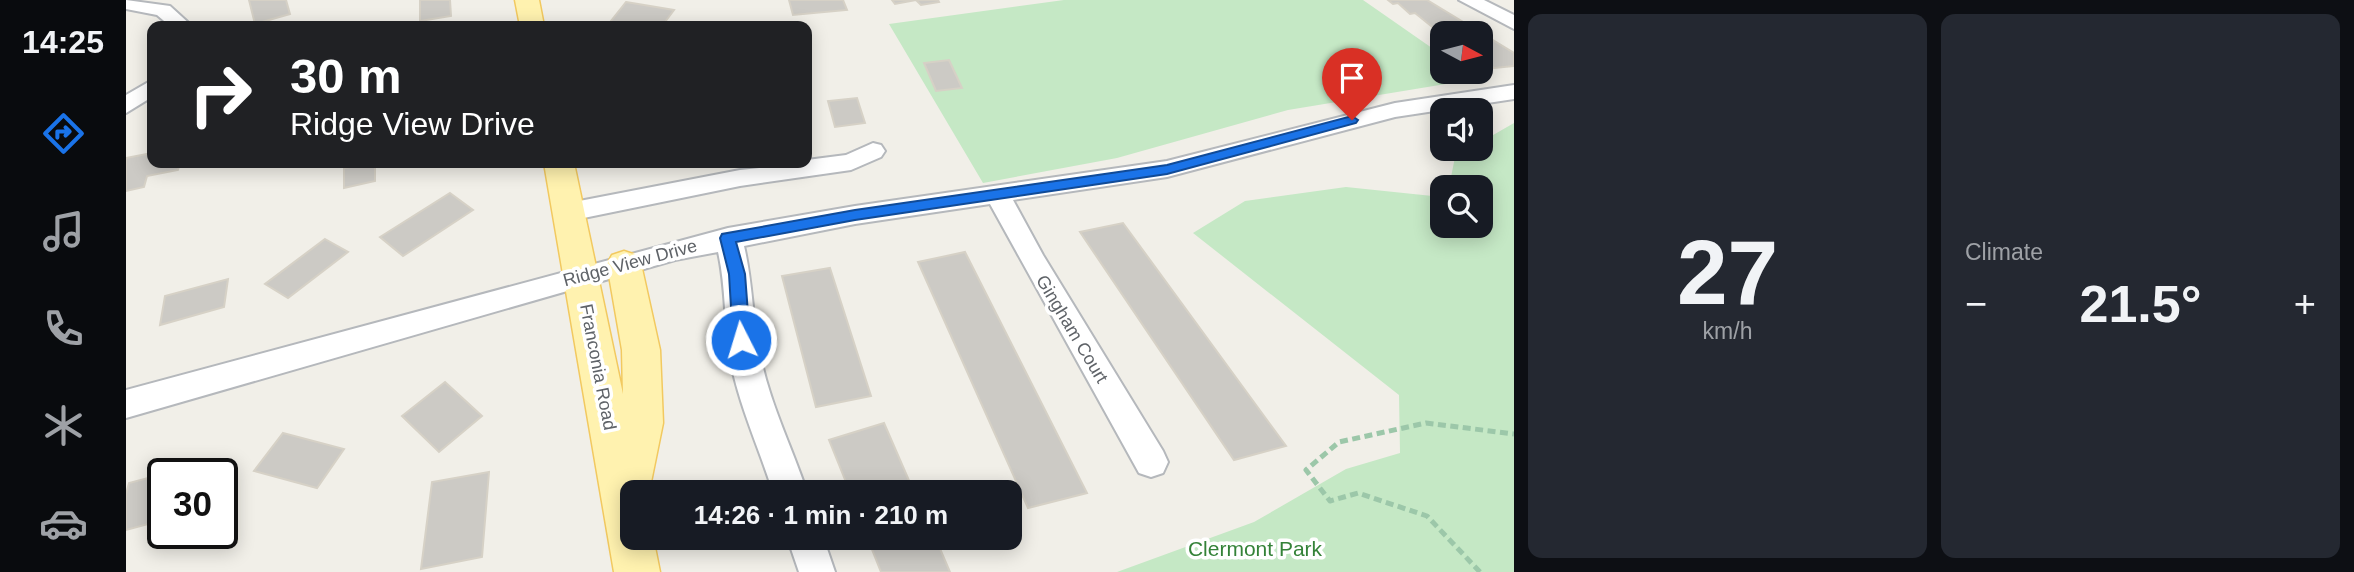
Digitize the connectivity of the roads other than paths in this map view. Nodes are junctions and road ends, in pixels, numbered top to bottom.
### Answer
1 (527, 0) edge
2 (1469, 0) edge
3 (126, 3) edge
4 (176, 21) edge
5 (531, 21) edge
6 (1514, 23) edge
7 (147, 91) edge
8 (1514, 92) edge
9 (126, 106) edge
10 (873, 151) dead end
11 (560, 168) edge
12 (809, 168) edge
13 (812, 168) edge
14 (997, 194) junction
15 (569, 212) junction
16 (728, 238) junction
17 (624, 264) junction
18 (581, 276) junction
19 (126, 404) edge
20 (1151, 462) dead end
21 (631, 480) edge
22 (786, 480) edge
23 (620, 482) edge
24 (633, 550) edge
25 (809, 550) edge
26 (637, 572) edge
27 (817, 572) edge

1 - 5 main road
2 - 6 street
3 - 4 street
7 - 9 street
8 - 14 street, Ridge View Drive
10 - 13 street
11 - 15 main road, Franconia Road
12 - 15 street
14 - 16 street, Ridge View Drive
14 - 20 street, Gingham Court
15 - 18 main road, Franconia Road
16 - 17 street, Ridge View Drive
16 - 22 street
17 - 18 street, Ridge View Drive
17 - 21 main road
18 - 19 street, Ridge View Drive
18 - 23 main road, Franconia Road
24 - 26 main road, Franconia Road
25 - 27 street

